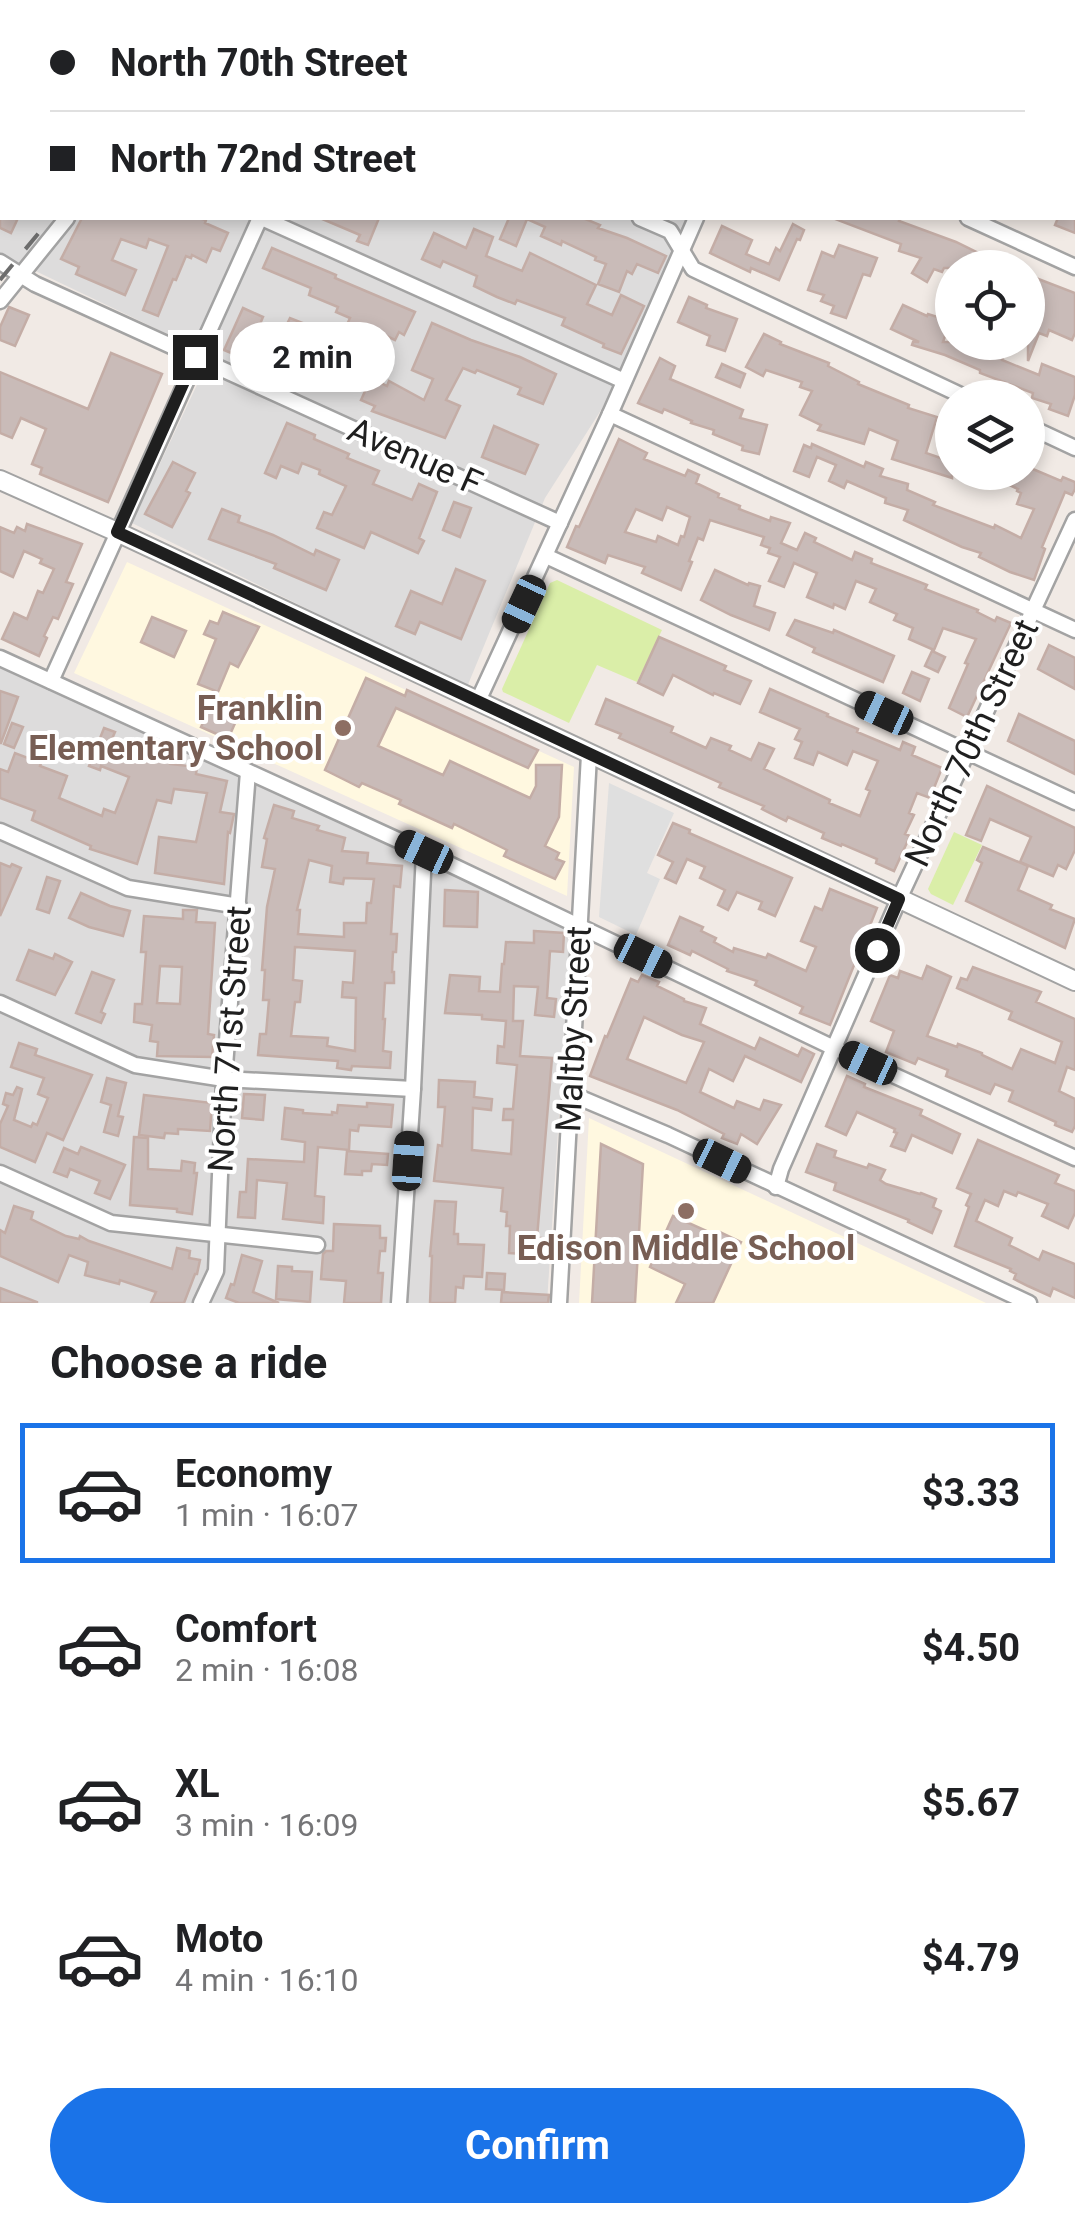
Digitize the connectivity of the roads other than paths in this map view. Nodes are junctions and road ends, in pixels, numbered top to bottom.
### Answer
1 (64, 220) edge
2 (260, 220) edge
3 (265, 220) edge
4 (645, 220) edge
5 (695, 220) edge
6 (972, 220) edge
7 (682, 252) junction
8 (0, 262) edge
9 (1075, 267) edge
10 (21, 275) junction
11 (0, 301) edge
12 (195, 357) junction
13 (624, 381) junction
14 (935, 383) edge
15 (610, 414) junction
16 (1045, 434) edge
17 (1075, 448) edge
18 (0, 480) edge
19 (1075, 520) edge
20 (560, 523) junction
21 (117, 532) junction
22 (546, 556) junction
23 (1034, 611) junction
24 (1075, 630) edge
25 (0, 658) edge
26 (51, 681) junction
27 (478, 701) junction
28 (968, 752) junction
29 (589, 755) junction
30 (248, 772) junction
31 (1075, 802) edge
32 (0, 830) edge
33 (424, 852) junction
34 (899, 899) junction
35 (239, 906) junction
36 (580, 926) junction
37 (1075, 981) edge
38 (0, 1002) edge
39 (834, 1048) junction
40 (224, 1079) junction
41 (413, 1089) junction
42 (571, 1094) junction
43 (1075, 1158) edge
44 (0, 1173) edge
45 (776, 1187) junction
46 (218, 1234) junction
47 (317, 1245) dead end
48 (200, 1303) edge
49 (399, 1303) edge
50 (558, 1303) edge
51 (1029, 1303) edge

1 - 10 street
2 - 12 street
3 - 13 street
4 - 7 street
5 - 7 street
6 - 9 street
7 - 13 street
7 - 14 street
8 - 10 street, Avenue F
10 - 11 street
10 - 12 street, Avenue F
12 - 20 street, Avenue F
12 - 21 street
13 - 15 street
15 - 20 street
15 - 23 street
16 - 17 street
18 - 21 street
19 - 23 street, North 70th Street
20 - 22 street
21 - 26 street
21 - 27 street
22 - 27 street
22 - 28 street
23 - 24 street
23 - 28 street, North 70th Street
25 - 26 street
26 - 30 street
27 - 29 street
28 - 31 street
28 - 34 street, North 70th Street
29 - 34 street
29 - 36 street, Maltby Street
30 - 33 street
30 - 35 street, North 71st Street
32 - 35 street
33 - 36 street
33 - 41 street
34 - 37 street
34 - 39 street, North 70th Street
35 - 40 street, North 71st Street
36 - 39 street
36 - 42 street, Maltby Street
38 - 40 street
39 - 43 street
39 - 45 street, North 70th Street
40 - 41 street
40 - 46 street, North 71st Street
41 - 49 street
42 - 45 street
42 - 50 street, Maltby Street
44 - 46 street
45 - 51 street
46 - 47 street
46 - 48 street, North 71st Street

